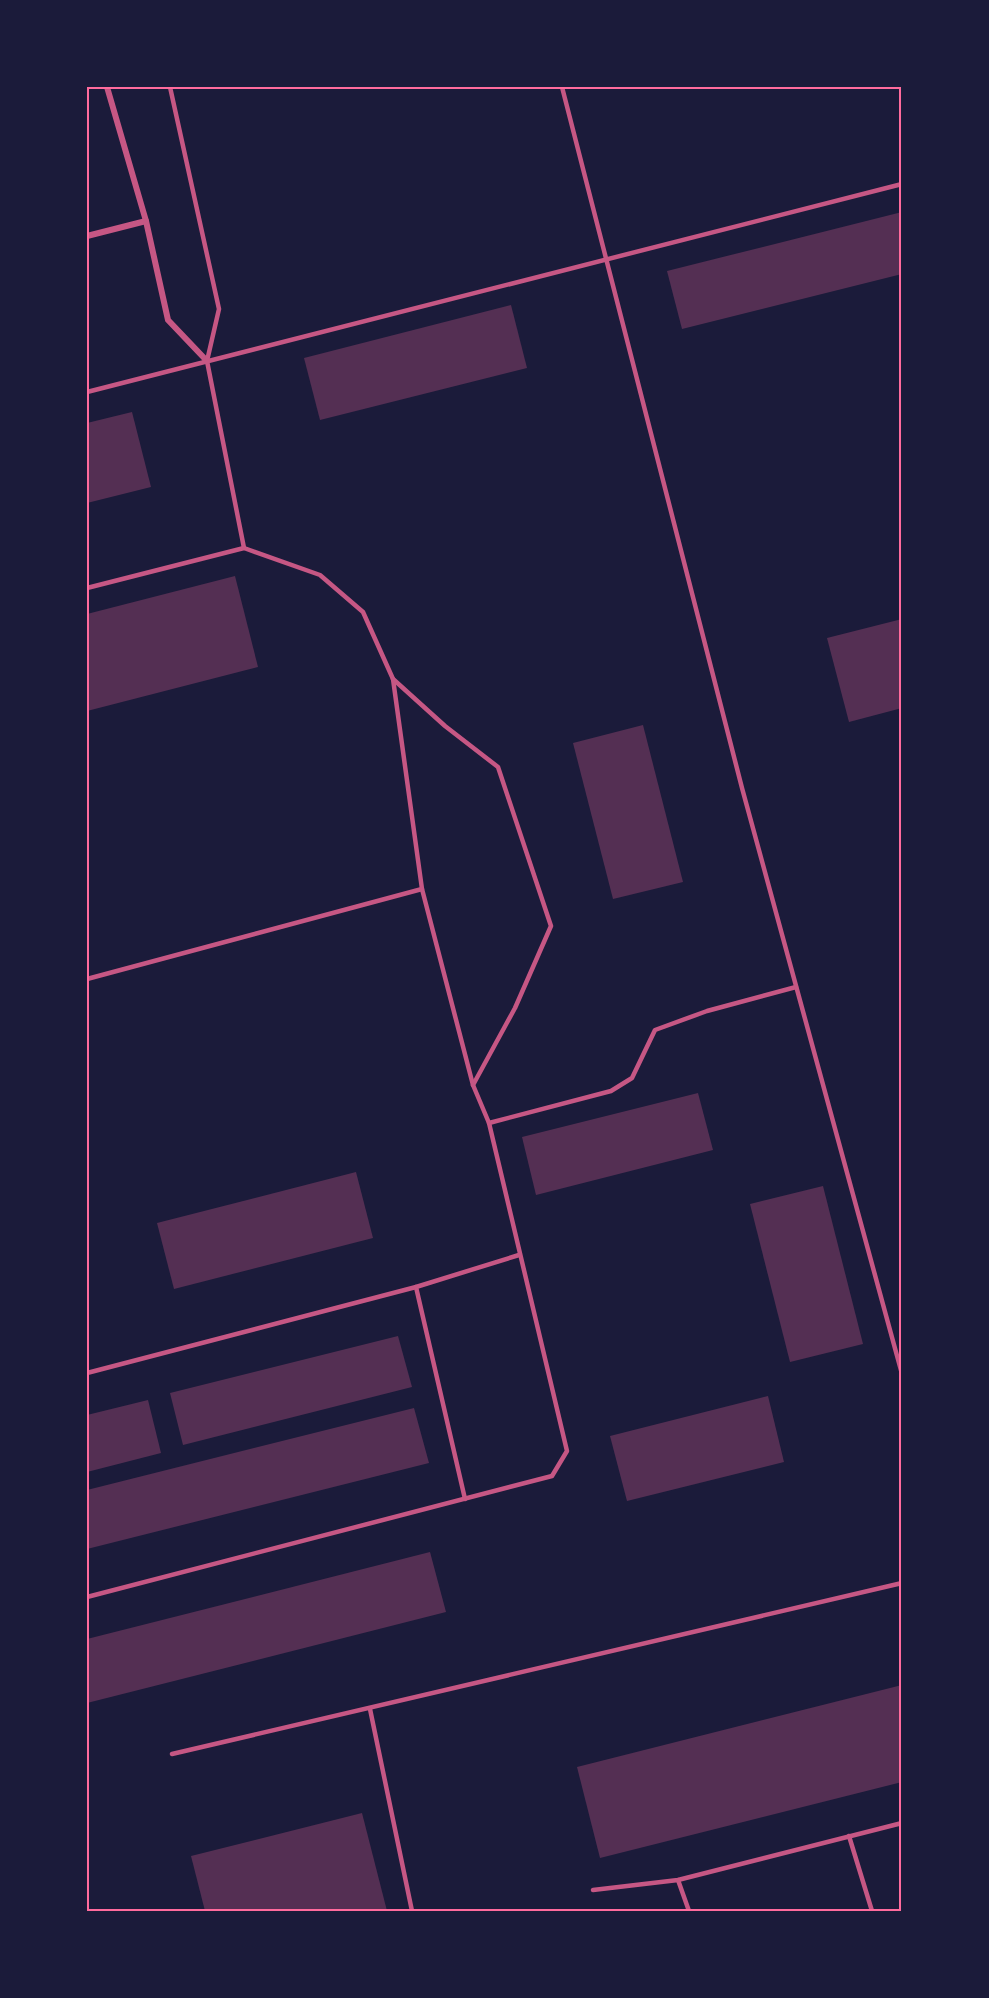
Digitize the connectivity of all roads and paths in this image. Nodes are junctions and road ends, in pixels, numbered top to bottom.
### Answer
1 (108, 87) edge
2 (170, 87) edge
3 (562, 87) edge
4 (902, 184) edge
5 (146, 221) junction
6 (87, 236) edge
7 (605, 259) junction
8 (207, 361) junction
9 (87, 392) edge
10 (244, 548) junction
11 (87, 588) edge
12 (393, 679) junction
13 (422, 889) junction
14 (87, 980) edge
15 (796, 987) junction
16 (473, 1085) junction
17 (489, 1123) junction
18 (519, 1255) junction
19 (416, 1287) junction
20 (87, 1373) edge
21 (902, 1374) edge
22 (465, 1499) junction
23 (902, 1583) edge
24 (87, 1597) edge
25 (370, 1709) junction
26 (172, 1754) dead end
27 (902, 1823) edge
28 (849, 1836) junction
29 (678, 1880) junction
30 (593, 1890) dead end
31 (412, 1911) edge
32 (689, 1911) edge
33 (872, 1911) edge

1 - 5 street
2 - 8 lane
3 - 7 lane
4 - 7 lane
5 - 6 street
5 - 8 street
7 - 8 lane
7 - 15 lane
8 - 9 lane
8 - 10 lane
10 - 11 lane
10 - 12 lane
12 - 13 lane
12 - 16 lane
13 - 14 lane
13 - 16 lane
15 - 17 lane
15 - 21 lane
16 - 17 lane
17 - 18 lane
18 - 19 lane
18 - 22 lane
19 - 20 lane
19 - 22 lane
22 - 24 lane
23 - 25 lane
25 - 26 lane
25 - 31 lane
27 - 28 lane
28 - 29 lane
28 - 33 lane
29 - 30 lane
29 - 32 lane

